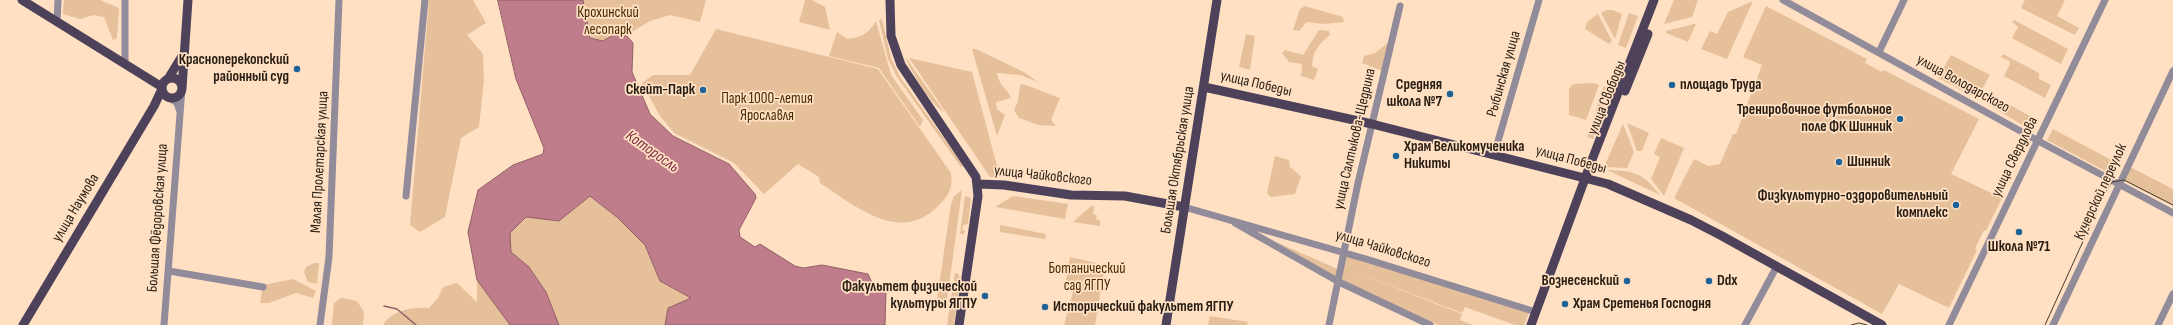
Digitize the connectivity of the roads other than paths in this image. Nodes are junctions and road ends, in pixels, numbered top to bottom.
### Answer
1 (22, 0) edge
2 (58, 0) edge
3 (124, 0) edge
4 (188, 0) edge
5 (339, 0) edge
6 (425, 0) edge
7 (890, 0) edge
8 (1217, 0) edge
9 (1539, 0) edge
10 (1654, 0) edge
11 (1661, 0) edge
12 (1783, 0) edge
13 (1904, 0) edge
14 (2104, 0) edge
15 (1400, 6) dead end
16 (57, 22) junction
17 (185, 47) junction
18 (1879, 52) junction
19 (125, 64) junction
20 (2173, 71) edge
21 (164, 83) junction
22 (1204, 87) junction
23 (182, 88) junction
24 (170, 98) junction
25 (154, 106) junction
26 (180, 114) junction
27 (1372, 124) junction
28 (2037, 140) junction
29 (1494, 155) junction
30 (1587, 177) junction
31 (978, 184) junction
32 (2120, 184) junction
33 (406, 196) dead end
34 (1184, 207) junction
35 (2173, 213) edge
36 (1222, 216) junction
37 (1343, 252) junction
38 (1777, 266) junction
39 (169, 271) junction
40 (1339, 282) junction
41 (262, 287) dead end
42 (2173, 294) edge
43 (1536, 312) junction
44 (23, 325) edge
45 (164, 325) edge
46 (320, 325) edge
47 (960, 325) edge
48 (1166, 325) edge
49 (1329, 325) edge
50 (1430, 325) edge
51 (1531, 325) edge
52 (1745, 325) edge
53 (1882, 325) edge
54 (1949, 325) edge
55 (2053, 325) edge
56 (2158, 325) edge

1 - 16 main road
2 - 16 street
3 - 19 street
4 - 17 main road, Большая Фёдоровская улица
5 - 46 street, Малая Пролетарская улица
6 - 33 street
7 - 31 main road
8 - 22 main road, Большая Октябрьская улица
9 - 29 street, Рыбинская улица
10 - 30 main road, улица Свободы
11 - 30 main road, улица Свободы
12 - 18 street, улица Володарского
13 - 18 street
14 - 28 street, улица Свердлова
15 - 27 street, улица Салтыкова-Щедрина
16 - 19 main road
17 - 21 main road, Большая Фёдоровская улица
17 - 23 main road, Большая Фёдоровская улица
18 - 28 street, улица Володарского
19 - 21 main road
20 - 32 street, Кучерской переулок
21 - 23 main road
21 - 24 main road
21 - 25 main road, улица Наумова
22 - 27 main road, улица Победы
22 - 34 main road, Большая Октябрьская улица
23 - 24 main road, улица Наумова
23 - 26 street, Большая Фёдоровская улица
24 - 25 main road, улица Наумова
24 - 26 street
25 - 44 main road, улица Наумова
26 - 39 street, Большая Фёдоровская улица
27 - 29 main road, улица Победы
27 - 37 street, улица Салтыкова-Щедрина
28 - 32 street, улица Володарского
28 - 54 street, улица Свердлова
29 - 30 main road, улица Победы
30 - 38 main road, улица Победы
30 - 43 main road, улица Свободы
31 - 34 main road, улица Чайковского
31 - 47 main road
32 - 35 street, улица Володарского
32 - 55 street, Кучерской переулок
34 - 36 street, улица Чайковского
34 - 48 main road, Большая Октябрьская улица
36 - 37 street, улица Чайковского
36 - 40 street, улица Чайковского
37 - 40 street, улица Салтыкова-Щедрина
37 - 43 street, улица Чайковского
38 - 52 street
38 - 53 main road, улица Победы
39 - 41 street
39 - 45 street, Большая Фёдоровская улица
40 - 49 street, улица Салтыкова-Щедрина
40 - 50 street, улица Чайковского
42 - 56 street
43 - 51 main road, улица Свободы

